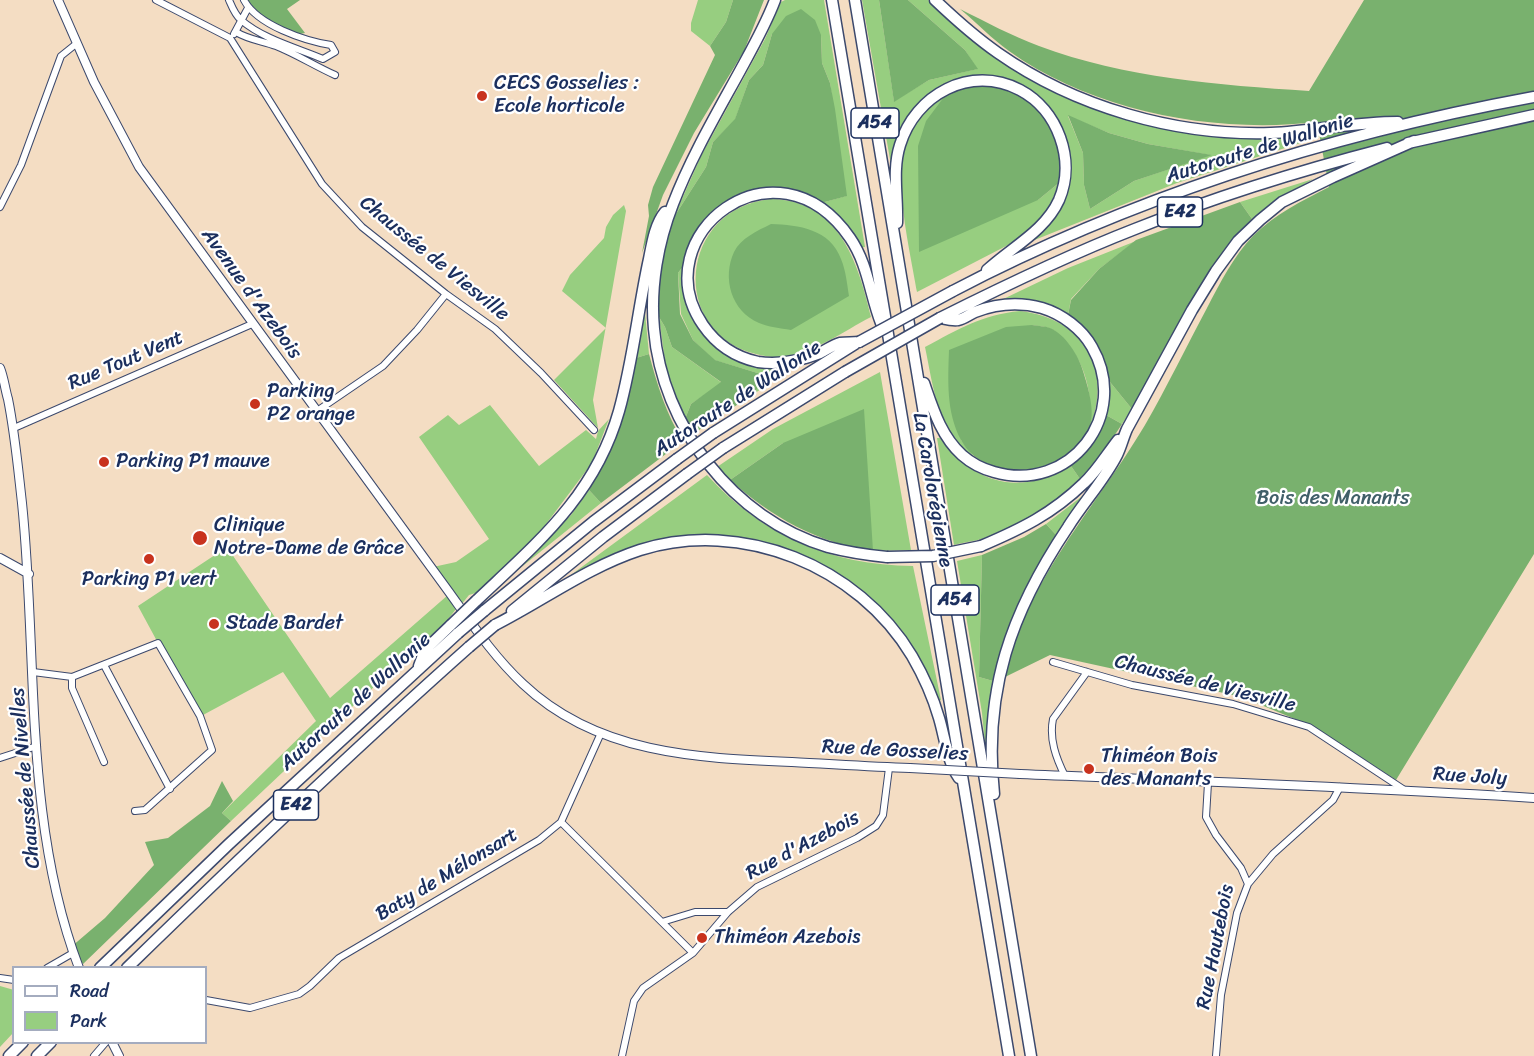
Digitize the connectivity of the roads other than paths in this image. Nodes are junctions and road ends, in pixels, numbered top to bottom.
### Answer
1 (58, 0) edge
2 (156, 0) edge
3 (229, 0) edge
4 (244, 0) edge
5 (775, 0) edge
6 (832, 0) edge
7 (855, 0) edge
8 (935, 0) edge
9 (248, 8) junction
10 (242, 21) junction
11 (236, 32) junction
12 (230, 38) junction
13 (76, 44) junction
14 (335, 75) dead end
15 (1534, 97) edge
16 (1534, 115) edge
17 (1413, 123) junction
18 (1414, 141) junction
19 (674, 203) junction
20 (0, 207) edge
21 (896, 246) junction
22 (978, 278) junction
23 (446, 294) junction
24 (957, 315) junction
25 (252, 324) junction
26 (890, 343) junction
27 (841, 348) junction
28 (915, 354) junction
29 (0, 368) edge
30 (317, 411) junction
31 (14, 428) junction
32 (1127, 429) junction
33 (594, 430) dead end
34 (0, 558) edge
35 (28, 574) junction
36 (447, 591) joint
37 (495, 625) junction
38 (454, 629) junction
39 (1053, 662) dead end
40 (104, 665) junction
41 (33, 672) junction
42 (1088, 672) junction
43 (72, 677) junction
44 (601, 733) junction
45 (37, 746) junction
46 (0, 758) edge
47 (104, 762) dead end
48 (889, 768) junction
49 (1065, 776) junction
50 (962, 782) junction
51 (1208, 783) junction
52 (1340, 787) junction
53 (170, 789) junction
54 (1404, 789) junction
55 (1534, 798) edge
56 (135, 811) dead end
57 (561, 822) junction
58 (996, 845) junction
59 (1248, 884) junction
60 (728, 912) junction
61 (662, 922) junction
62 (73, 953) junction
63 (693, 953) junction
64 (50, 966) edge
65 (78, 966) edge
66 (101, 966) edge
67 (129, 966) edge
68 (207, 1000) edge
69 (21, 1044) edge
70 (49, 1044) edge
71 (104, 1044) edge
72 (9, 1056) edge
73 (37, 1056) edge
74 (94, 1056) edge
75 (622, 1056) edge
76 (1009, 1056) edge
77 (1031, 1056) edge
78 (1216, 1056) edge

1 - 13 street, Avenue d'Azebois
2 - 12 street
3 - 10 street
4 - 9 street
5 - 19 highway
6 - 26 highway, La Carolorégienne / A54
7 - 21 highway, La Carolorégienne / A54
8 - 17 highway
9 - 10 street
9 - 10 street
10 - 11 street
11 - 12 street
11 - 14 street
12 - 23 street, Chaussée de Viesville
13 - 20 street
13 - 25 street, Avenue d'Azebois
15 - 17 highway, Autoroute de Wallonie / E42
16 - 18 highway, Autoroute de Wallonie / E42
17 - 22 highway, Autoroute de Wallonie / E42
18 - 24 highway, Autoroute de Wallonie / E42
18 - 32 highway
19 - 32 highway, bridge
19 - 38 highway, bridge
21 - 22 highway
21 - 28 highway, La Carolorégienne / A54
22 - 27 highway, Autoroute de Wallonie / E42, bridge
23 - 30 street
23 - 33 street, Chaussée de Viesville
24 - 28 highway
24 - 37 highway, Autoroute de Wallonie / E42, bridge
25 - 30 street, Avenue d'Azebois
25 - 31 street, Rue Tout Vent
26 - 27 highway
26 - 50 highway, La Carolorégienne / A54
27 - 38 highway, Autoroute de Wallonie, bridge
28 - 58 highway, La Carolorégienne / A54
29 - 31 street, Chaussée de Nivelles
30 - 36 street, Avenue d'Azebois
31 - 35 street, Chaussée de Nivelles
32 - 58 highway
34 - 35 street
35 - 41 street, Chaussée de Nivelles
36 - 44 street, Rue de Gosselies
37 - 50 highway
37 - 67 highway, Autoroute de Wallonie / E42, bridge
38 - 66 highway, Autoroute de Wallonie / E42
39 - 42 street, Chaussée de Viesville
40 - 43 street
40 - 53 street
40 - 53 street
41 - 43 street
41 - 45 street, Chaussée de Nivelles
42 - 49 street
42 - 54 street, Chaussée de Viesville
43 - 47 street
44 - 48 street, Rue de Gosselies
44 - 57 street, Baty de Mélonsart
45 - 46 street
45 - 62 street, Chaussée de Nivelles
48 - 49 street, Rue de Gosselies, bridge
48 - 60 street, Rue d'Azebois
49 - 51 street, Rue de Gosselies
50 - 76 highway, La Carolorégienne / A54
51 - 52 street, Rue de Gosselies
51 - 59 street, Rue Hautebois
52 - 54 street, Rue de Gosselies
52 - 59 street
53 - 56 street
54 - 55 street, Rue Joly
57 - 61 street
57 - 68 street, Baty de Mélonsart
58 - 77 highway, La Carolorégienne / A54
59 - 78 street, Rue Hautebois
60 - 61 street
60 - 63 street, Rue d'Azebois
61 - 63 street
62 - 64 street
62 - 65 street, Chaussée de Nivelles
63 - 75 street, Rue d'Azebois
69 - 72 highway
70 - 73 highway
71 - 74 street

